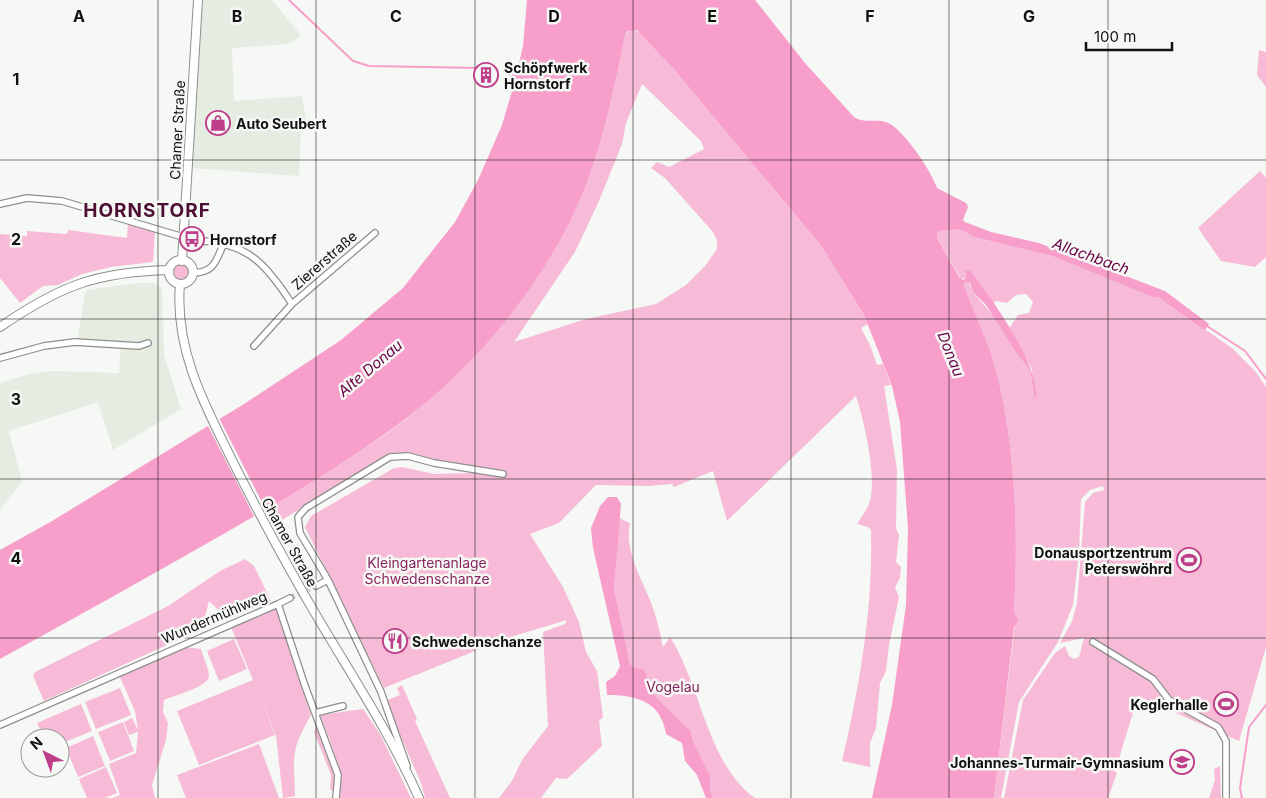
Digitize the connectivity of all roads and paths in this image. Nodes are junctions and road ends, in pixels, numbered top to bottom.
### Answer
1 (198, 0) edge
2 (0, 204) edge
3 (375, 233) dead end
4 (183, 237) junction
5 (202, 241) dead end
6 (224, 243) junction
7 (182, 258) junction
8 (169, 270) junction
9 (192, 273) junction
10 (180, 284) junction
11 (292, 304) junction
12 (0, 327) edge
13 (148, 343) dead end
14 (254, 346) dead end
15 (0, 358) edge
16 (503, 474) dead end
17 (328, 580) junction
18 (316, 586) tunnel mouth
19 (290, 598) tunnel mouth
20 (278, 604) junction
21 (1093, 642) dead end
22 (342, 706) dead end
23 (315, 713) junction
24 (0, 725) edge
25 (336, 798) edge
26 (420, 798) edge
27 (1226, 798) edge

1 - 4 main road, Chamer Straße
2 - 4 street
3 - 11 street, Ziererstraße
4 - 7 main road, Chamer Straße
5 - 6 street, Ziererstraße
6 - 9 street
6 - 11 street, Ziererstraße
7 - 8 main road
7 - 9 main road
8 - 10 main road
8 - 12 main road
9 - 10 main road
10 - 26 main road, Chamer Straße
11 - 14 street
13 - 15 street
16 - 17 street
17 - 18 street
17 - 26 street
19 - 20 street
20 - 23 street, Wundermühlweg
20 - 24 street, Wundermühlweg
21 - 27 street
22 - 23 street
23 - 25 street, Wundermühlweg

